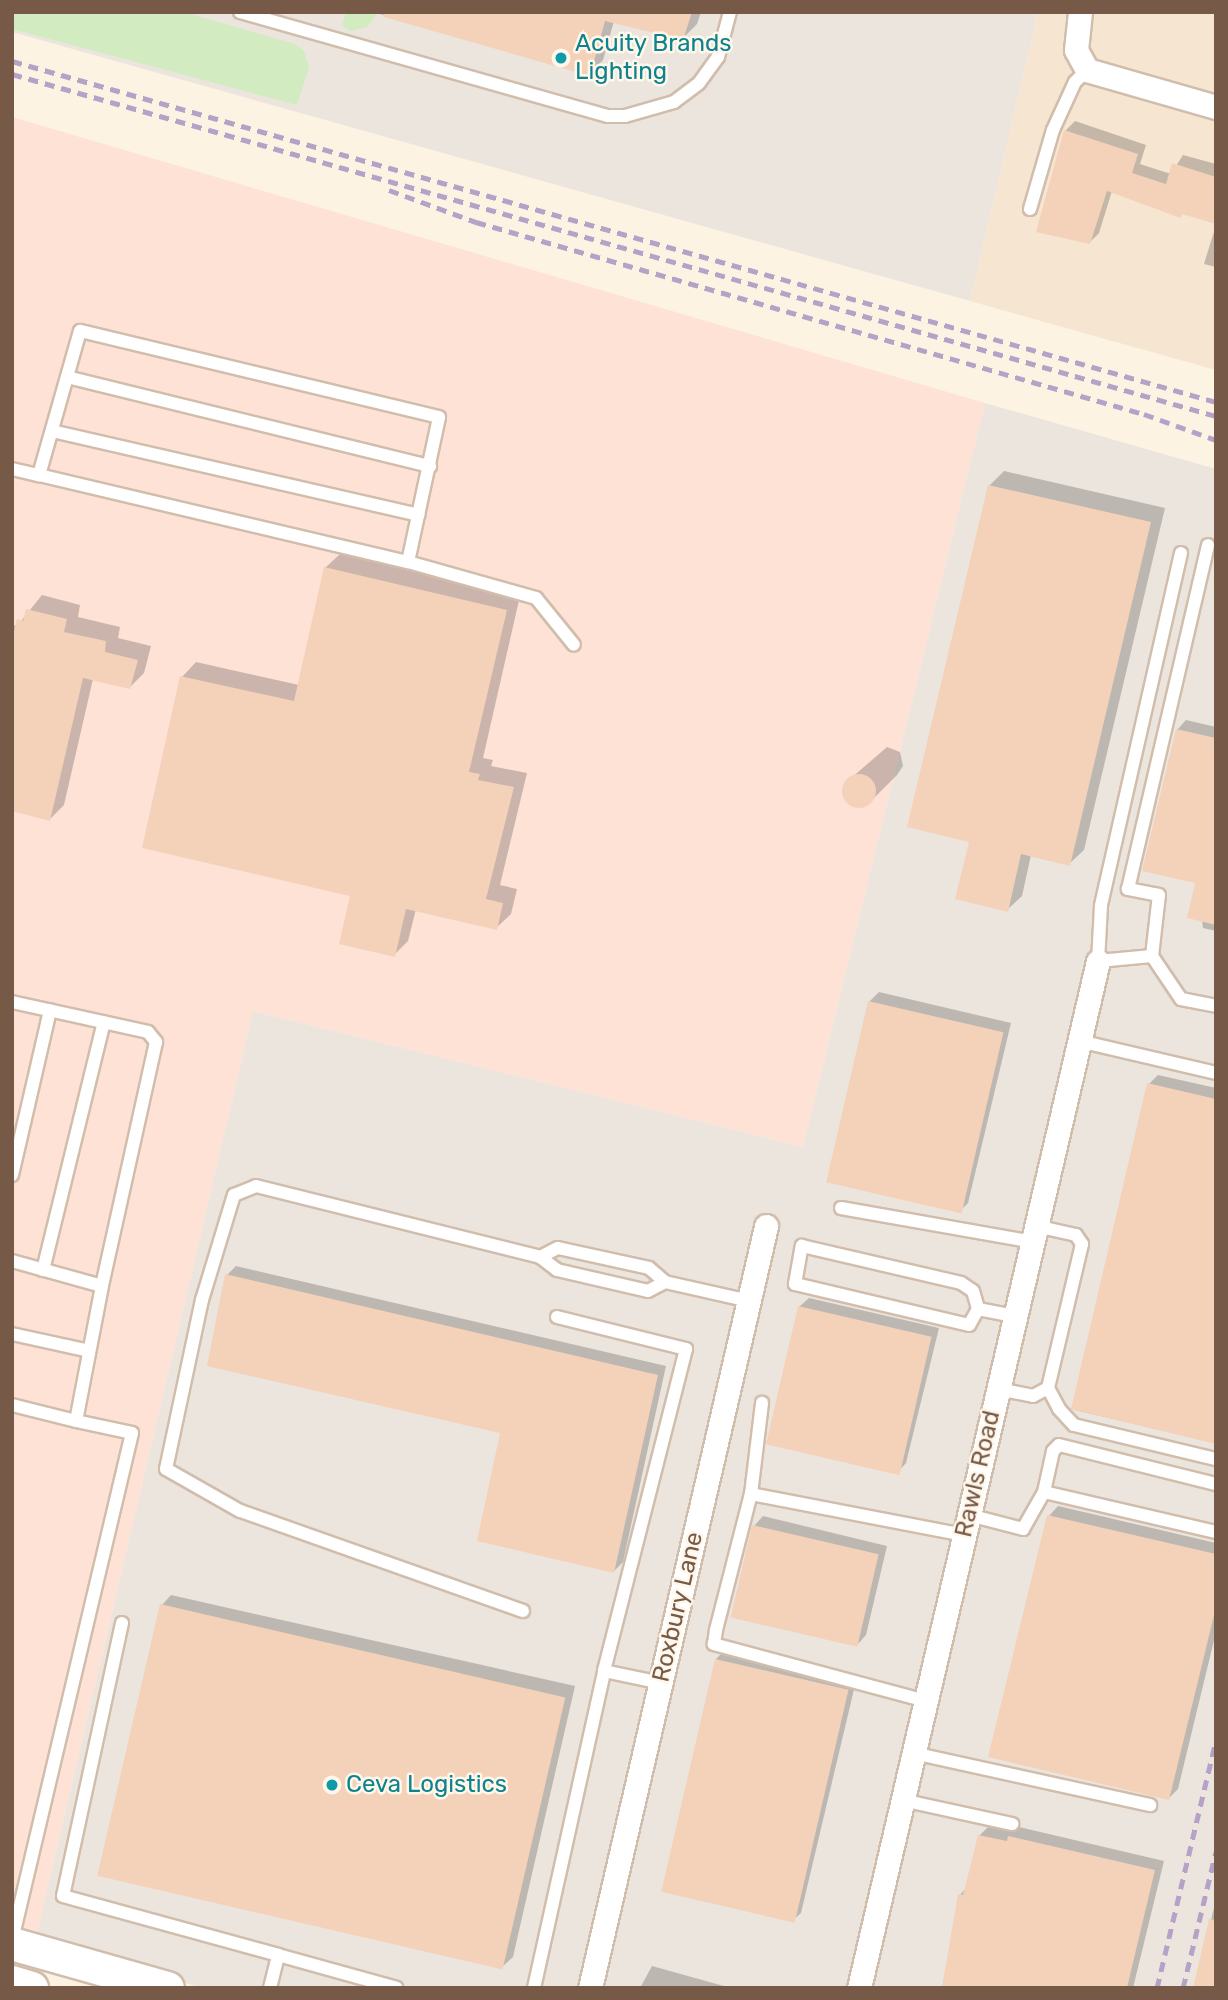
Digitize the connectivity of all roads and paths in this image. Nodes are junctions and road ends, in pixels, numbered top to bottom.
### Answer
1 (240, 12) edge
2 (730, 12) edge
3 (1080, 12) edge
4 (1087, 70) junction
5 (1216, 107) edge
6 (1030, 209) dead end
7 (67, 377) junction
8 (52, 431) junction
9 (430, 466) junction
10 (12, 469) edge
11 (39, 475) junction
12 (419, 515) junction
13 (1208, 545) dead end
14 (1181, 553) dead end
15 (408, 562) junction
16 (574, 645) dead end
17 (1152, 956) junction
18 (1098, 961) junction
19 (12, 1002) edge
20 (1216, 1006) edge
21 (50, 1010) junction
22 (104, 1022) junction
23 (1079, 1041) junction
24 (1216, 1073) edge
25 (12, 1175) edge
26 (841, 1208) dead end
27 (766, 1226) dead end
28 (1034, 1234) junction
29 (540, 1256) junction
30 (12, 1261) edge
31 (43, 1270) junction
32 (665, 1282) junction
33 (102, 1286) junction
34 (749, 1301) junction
35 (978, 1309) junction
36 (1015, 1316) junction
37 (557, 1317) dead end
38 (12, 1334) edge
39 (89, 1351) junction
40 (1048, 1388) junction
41 (998, 1389) junction
42 (762, 1403) dead end
43 (12, 1405) edge
44 (76, 1421) junction
45 (1216, 1460) edge
46 (1216, 1484) edge
47 (1044, 1492) junction
48 (751, 1494) junction
49 (966, 1525) junction
50 (1216, 1532) edge
51 (523, 1611) dead end
52 (122, 1623) dead end
53 (604, 1671) junction
54 (661, 1683) junction
55 (926, 1700) junction
56 (914, 1753) junction
57 (902, 1800) junction
58 (1150, 1805) dead end
59 (1012, 1824) dead end
60 (16, 1909) edge
61 (12, 1942) edge
62 (278, 1955) junction
63 (12, 1982) edge
64 (32, 1988) edge
65 (169, 1988) edge
66 (270, 1988) edge
67 (397, 1988) edge
68 (534, 1988) edge
69 (590, 1988) edge
70 (859, 1988) edge

1 - 2 lane
3 - 4 street
4 - 5 street
4 - 6 lane
7 - 8 lane
7 - 9 lane
7 - 9 lane
8 - 11 lane
8 - 12 lane
9 - 12 lane
10 - 11 lane
11 - 15 lane
12 - 15 lane
13 - 17 lane
14 - 18 lane
15 - 16 lane
17 - 18 lane
17 - 20 lane
18 - 23 street, Rawls Road
19 - 21 lane
21 - 22 lane
21 - 25 lane
22 - 31 lane
22 - 33 lane
23 - 24 lane
23 - 28 street, Rawls Road
26 - 28 lane
27 - 34 street, Roxbury Lane
28 - 36 street, Rawls Road
28 - 40 lane
29 - 32 lane
29 - 32 lane
29 - 51 lane
30 - 31 lane
31 - 33 lane
32 - 34 lane
33 - 39 lane
34 - 54 street, Roxbury Lane
35 - 35 lane
35 - 36 lane
36 - 41 street, Rawls Road
37 - 53 lane
38 - 39 lane
39 - 44 lane
40 - 41 lane
40 - 45 lane
41 - 49 street, Rawls Road
42 - 48 lane
43 - 44 lane
44 - 60 lane
46 - 47 lane
47 - 49 lane
47 - 50 lane
48 - 49 lane
48 - 55 lane
49 - 55 street, Rawls Road
52 - 62 lane
53 - 54 lane
53 - 68 lane
54 - 69 street, Roxbury Lane
55 - 56 street, Rawls Road
56 - 57 street, Rawls Road
56 - 58 lane
57 - 59 lane
57 - 70 street, Rawls Road
60 - 61 lane
61 - 65 main road
62 - 66 lane
62 - 67 lane
63 - 64 main road

